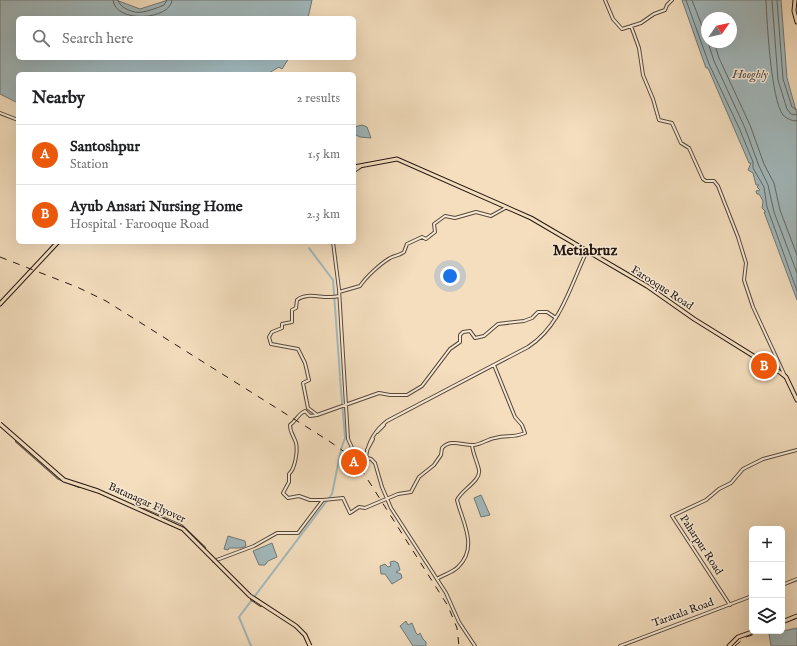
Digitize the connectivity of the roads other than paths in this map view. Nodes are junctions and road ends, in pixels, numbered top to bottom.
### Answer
1 (605, 0) edge
2 (672, 0) edge
3 (795, 0) edge
4 (797, 22) edge
5 (631, 26) junction
6 (0, 113) edge
7 (16, 119) edge
8 (361, 166) junction
9 (356, 167) edge
10 (356, 170) edge
11 (506, 207) junction
12 (56, 244) edge
13 (333, 244) edge
14 (587, 251) junction
15 (339, 292) junction
16 (338, 296) junction
17 (0, 304) edge
18 (556, 318) junction
19 (494, 365) junction
20 (785, 376) junction
21 (797, 400) edge
22 (344, 405) junction
23 (306, 410) junction
24 (317, 415) junction
25 (0, 424) edge
26 (472, 445) junction
27 (797, 450) edge
28 (366, 458) junction
29 (387, 499) junction
30 (325, 500) junction
31 (215, 561) junction
32 (437, 579) junction
33 (797, 579) edge
34 (785, 584) edge
35 (749, 597) edge
36 (730, 605) junction
37 (797, 616) edge
38 (785, 621) edge
39 (749, 633) edge
40 (310, 646) edge
41 (475, 646) edge
42 (620, 646) edge
43 (728, 646) edge

1 - 5 street
2 - 5 street
3 - 4 main road
5 - 20 street
6 - 7 street
8 - 9 main road
8 - 10 street
8 - 11 main road, Farooque Road
11 - 14 main road, Farooque Road
11 - 15 street
12 - 17 main road
13 - 15 street
14 - 18 street
14 - 19 street
14 - 20 main road, Farooque Road
15 - 16 street
16 - 22 street
16 - 23 street
18 - 19 street
18 - 22 street
19 - 26 street
19 - 28 street
20 - 21 main road
22 - 24 street
22 - 28 street
23 - 24 street
23 - 24 street
23 - 30 street
25 - 31 street
25 - 40 main road, Batanagar Flyover, bridge
26 - 29 street
26 - 32 street
27 - 36 street, Paharpur Road
28 - 29 street
29 - 30 street
29 - 32 street
30 - 31 street
31 - 40 street
32 - 41 street
33 - 34 street
35 - 36 street, Taratala Road
36 - 42 street, Taratala Road
37 - 38 main road
39 - 43 main road

